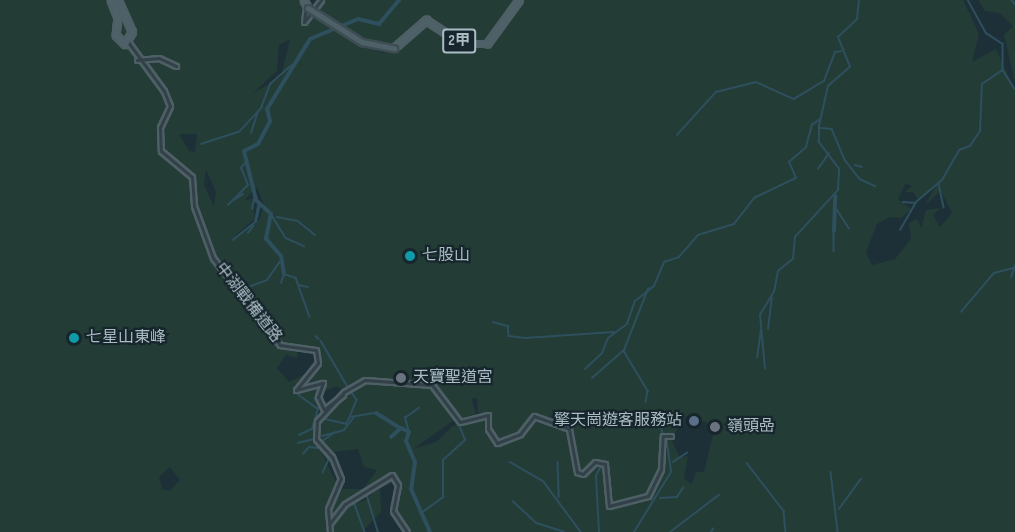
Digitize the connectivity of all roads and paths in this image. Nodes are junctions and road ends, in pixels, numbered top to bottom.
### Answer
1 (111, 0) edge
2 (118, 0) edge
3 (321, 0) edge
4 (519, 0) edge
5 (306, 5) edge
6 (128, 42) junction
7 (137, 60) junction
8 (176, 66) dead end
9 (343, 395) junction
10 (324, 410) junction
11 (671, 436) dead end
12 (330, 523) junction
13 (330, 532) edge
14 (406, 532) edge

1 - 6 main road
2 - 6 main road
3 - 5 street
4 - 5 main road, 2甲, bridge
6 - 7 street, 中湖戰備道路
7 - 8 street
7 - 10 street, 中湖戰備道路
9 - 10 street
9 - 10 street
9 - 11 street
10 - 12 street
12 - 13 street
12 - 14 street

